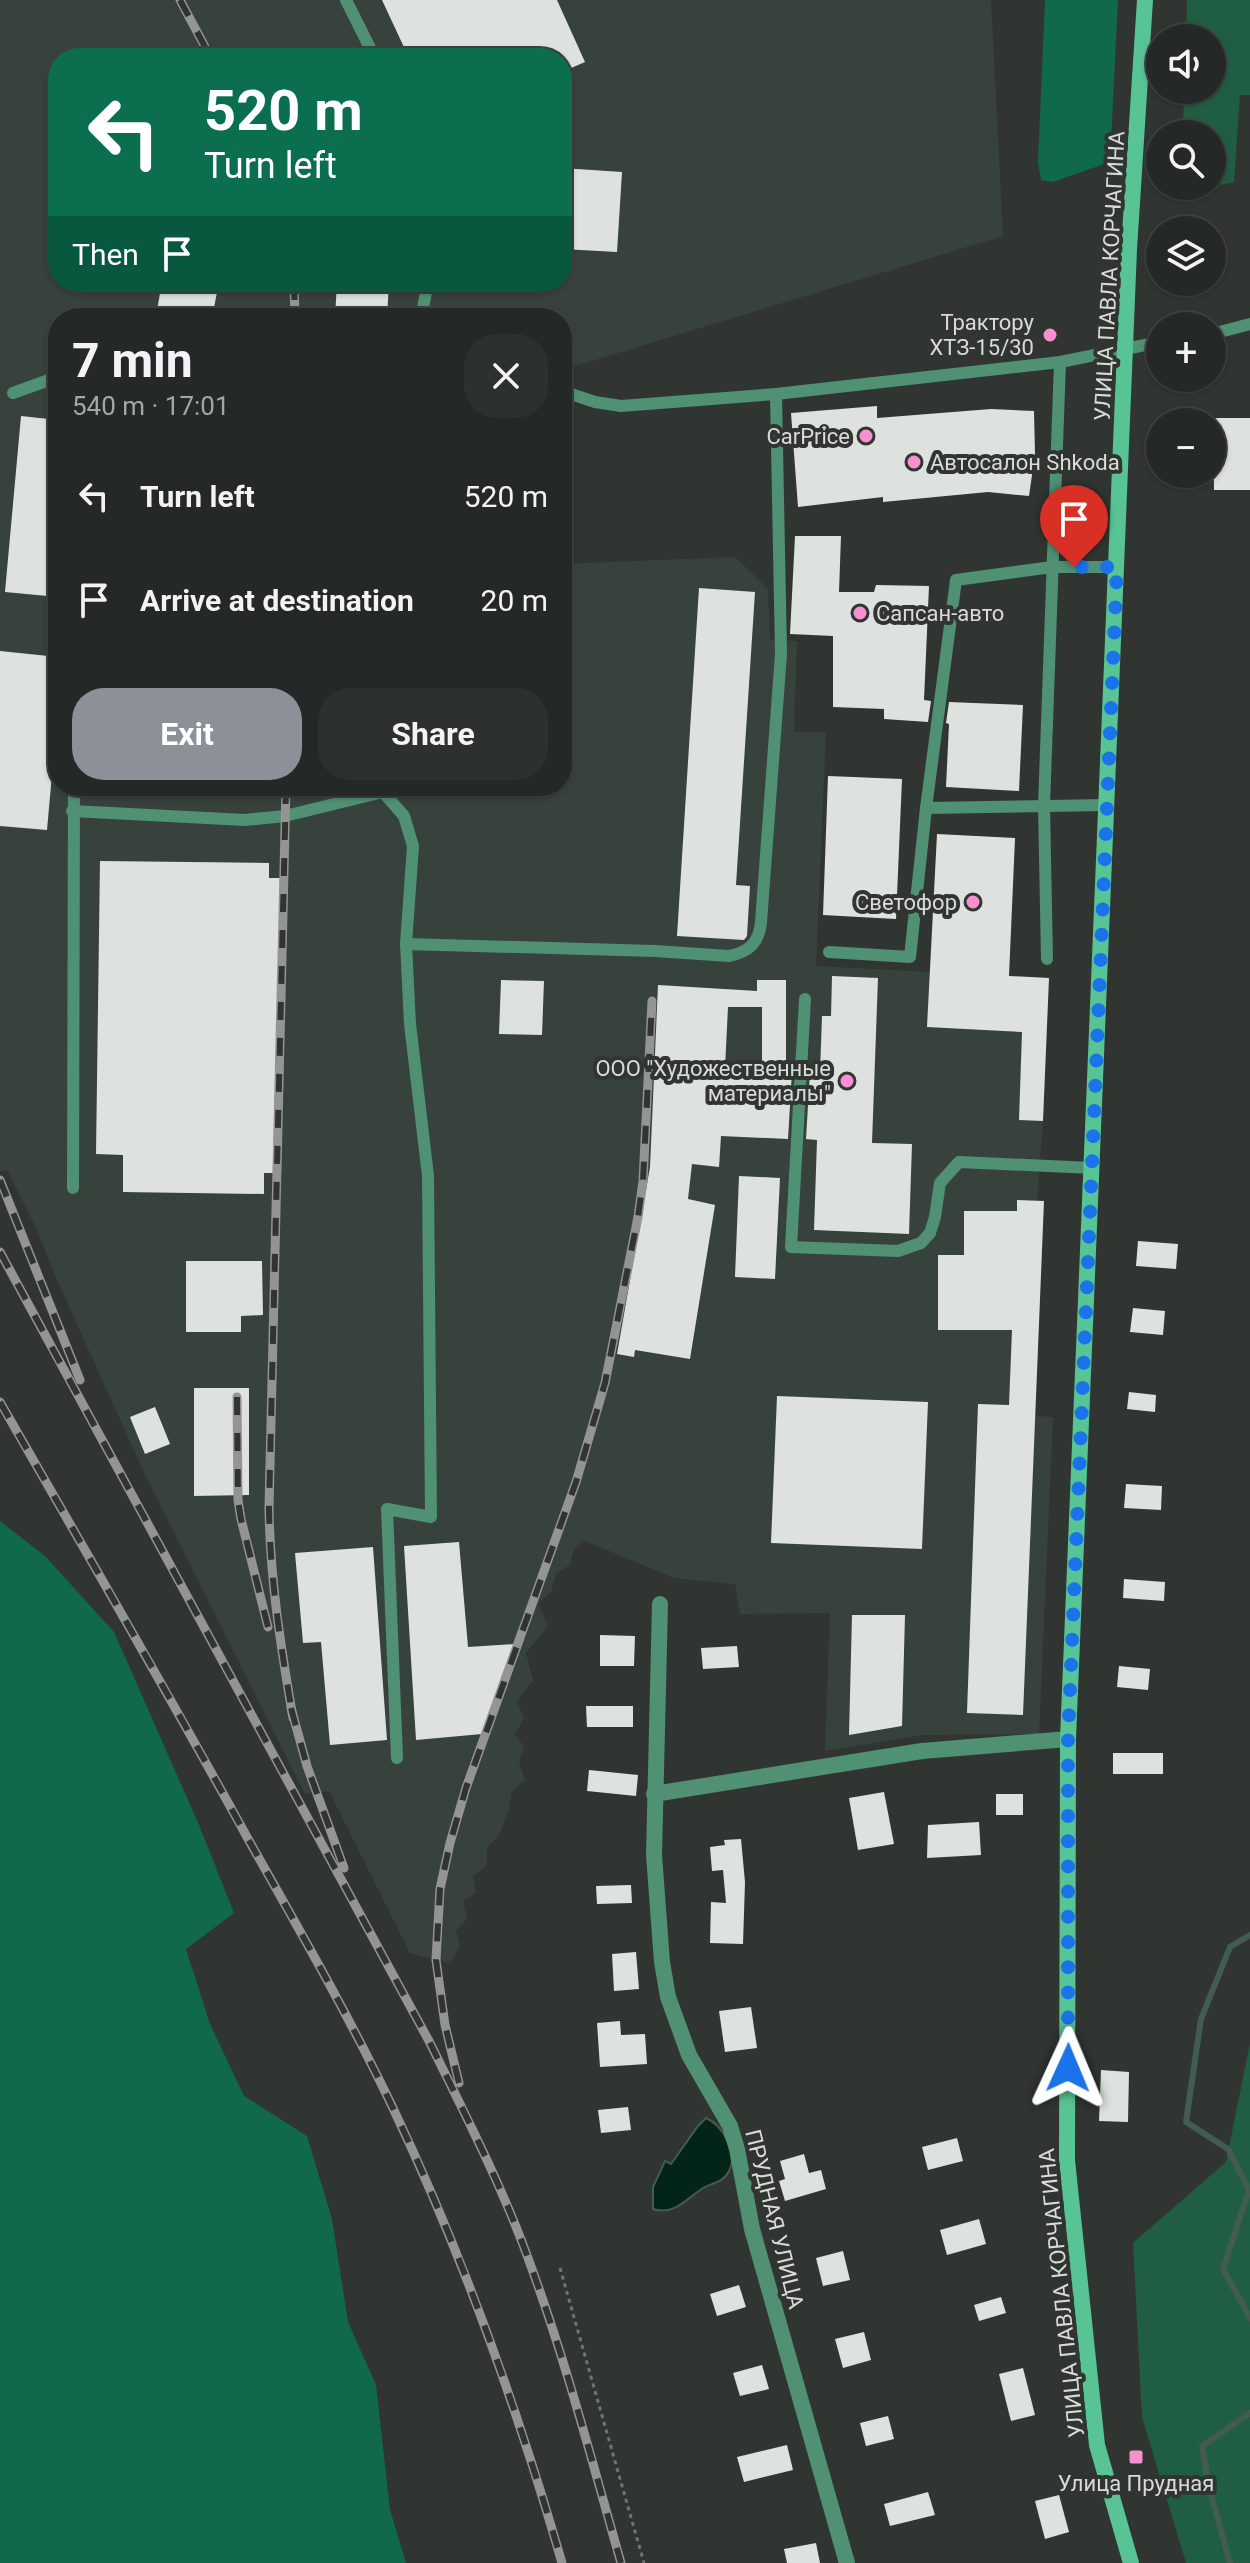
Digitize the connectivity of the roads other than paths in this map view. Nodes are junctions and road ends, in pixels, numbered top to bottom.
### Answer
1 (346, 0) edge
2 (1145, 0) edge
3 (370, 48) edge
4 (1250, 324) edge
5 (1226, 330) edge
6 (1146, 344) edge
7 (1126, 347) junction
8 (1060, 362) junction
9 (48, 380) edge
10 (13, 393) dead end
11 (572, 394) edge
12 (776, 394) junction
13 (1052, 567) junction
14 (1117, 567) junction
15 (73, 796) edge
16 (358, 796) edge
17 (388, 796) edge
18 (1106, 805) junction
19 (1044, 806) junction
20 (926, 808) junction
21 (72, 811) junction
22 (406, 944) junction
23 (829, 952) dead end
24 (1047, 959) dead end
25 (805, 999) dead end
26 (1092, 1168) junction
27 (73, 1188) dead end
28 (660, 1604) dead end
29 (1068, 1739) junction
30 (397, 1758) dead end
31 (654, 1794) junction
32 (847, 2563) edge
33 (1131, 2563) edge

1 - 3 lane
2 - 7 main road, УЛИЦА ПАВЛА КОРЧАГИНА
4 - 5 lane
6 - 7 lane
7 - 8 lane
7 - 14 main road, УЛИЦА ПАВЛА КОРЧАГИНА
8 - 12 lane
8 - 13 lane
9 - 10 lane
11 - 12 lane
12 - 22 lane
13 - 14 lane
13 - 19 lane
13 - 20 lane
14 - 18 main road, УЛИЦА ПАВЛА КОРЧАГИНА
15 - 21 lane
16 - 21 lane
17 - 22 lane
18 - 19 lane
18 - 26 main road, УЛИЦА ПАВЛА КОРЧАГИНА
19 - 20 lane
19 - 24 lane
20 - 23 lane
21 - 27 lane
22 - 30 lane
25 - 26 lane
26 - 29 main road, УЛИЦА ПАВЛА КОРЧАГИНА
28 - 31 street, ПРУДНАЯ УЛИЦА
29 - 31 street
29 - 33 main road, УЛИЦА ПАВЛА КОРЧАГИНА
31 - 32 street, ПРУДНАЯ УЛИЦА

